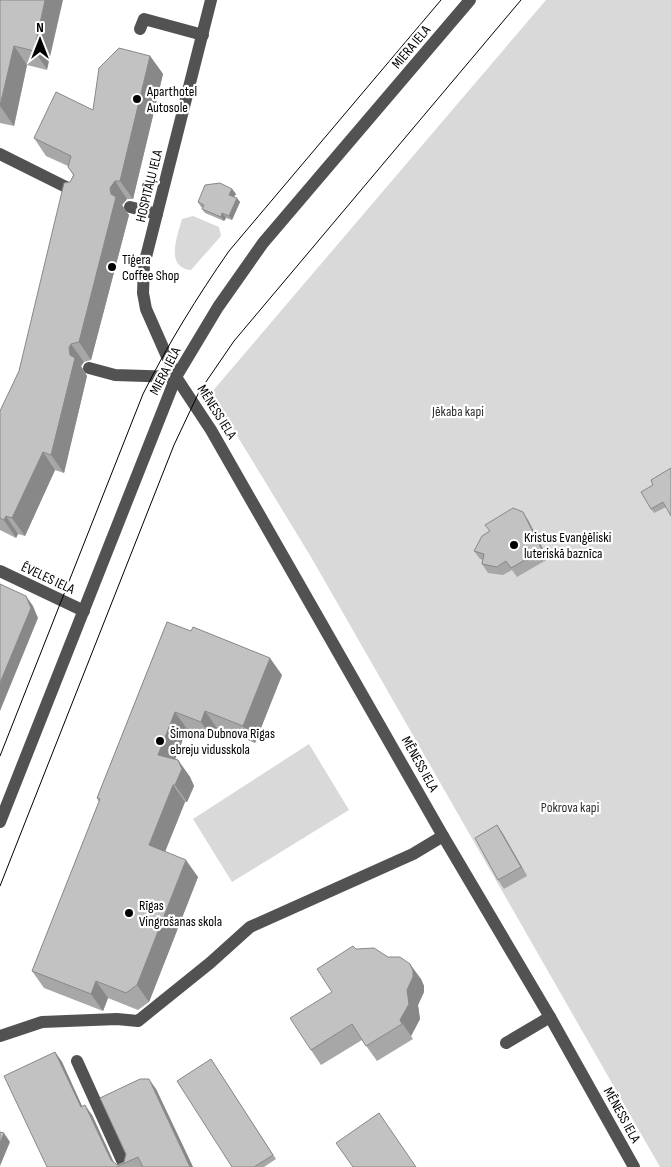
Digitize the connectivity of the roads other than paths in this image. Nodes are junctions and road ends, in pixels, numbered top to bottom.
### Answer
1 (211, 0) edge
2 (470, 0) edge
3 (140, 29) dead end
4 (203, 35) junction
5 (0, 154) edge
6 (78, 194) edge
7 (130, 207) dead end
8 (157, 214) junction
9 (89, 368) dead end
10 (176, 377) junction
11 (0, 572) edge
12 (84, 611) junction
13 (1, 818) edge
14 (443, 836) junction
15 (550, 1017) junction
16 (0, 1036) edge
17 (506, 1043) dead end
18 (77, 1061) dead end
19 (125, 1167) edge
20 (634, 1167) edge

1 - 4 street, HOSPITĀĻU IELA
2 - 10 street, MIERA IELA
3 - 4 street
4 - 8 street, HOSPITĀĻU IELA
5 - 6 street
7 - 8 street
8 - 10 street, HOSPITĀĻU IELA
9 - 10 street
10 - 12 street, MIERA IELA
10 - 14 street, MĒNESS IELA
11 - 12 street, ĒVELES IELA
12 - 13 street, MIERA IELA
14 - 15 street, MĒNESS IELA
14 - 16 street
15 - 17 street
15 - 20 street, MĒNESS IELA
18 - 19 street

